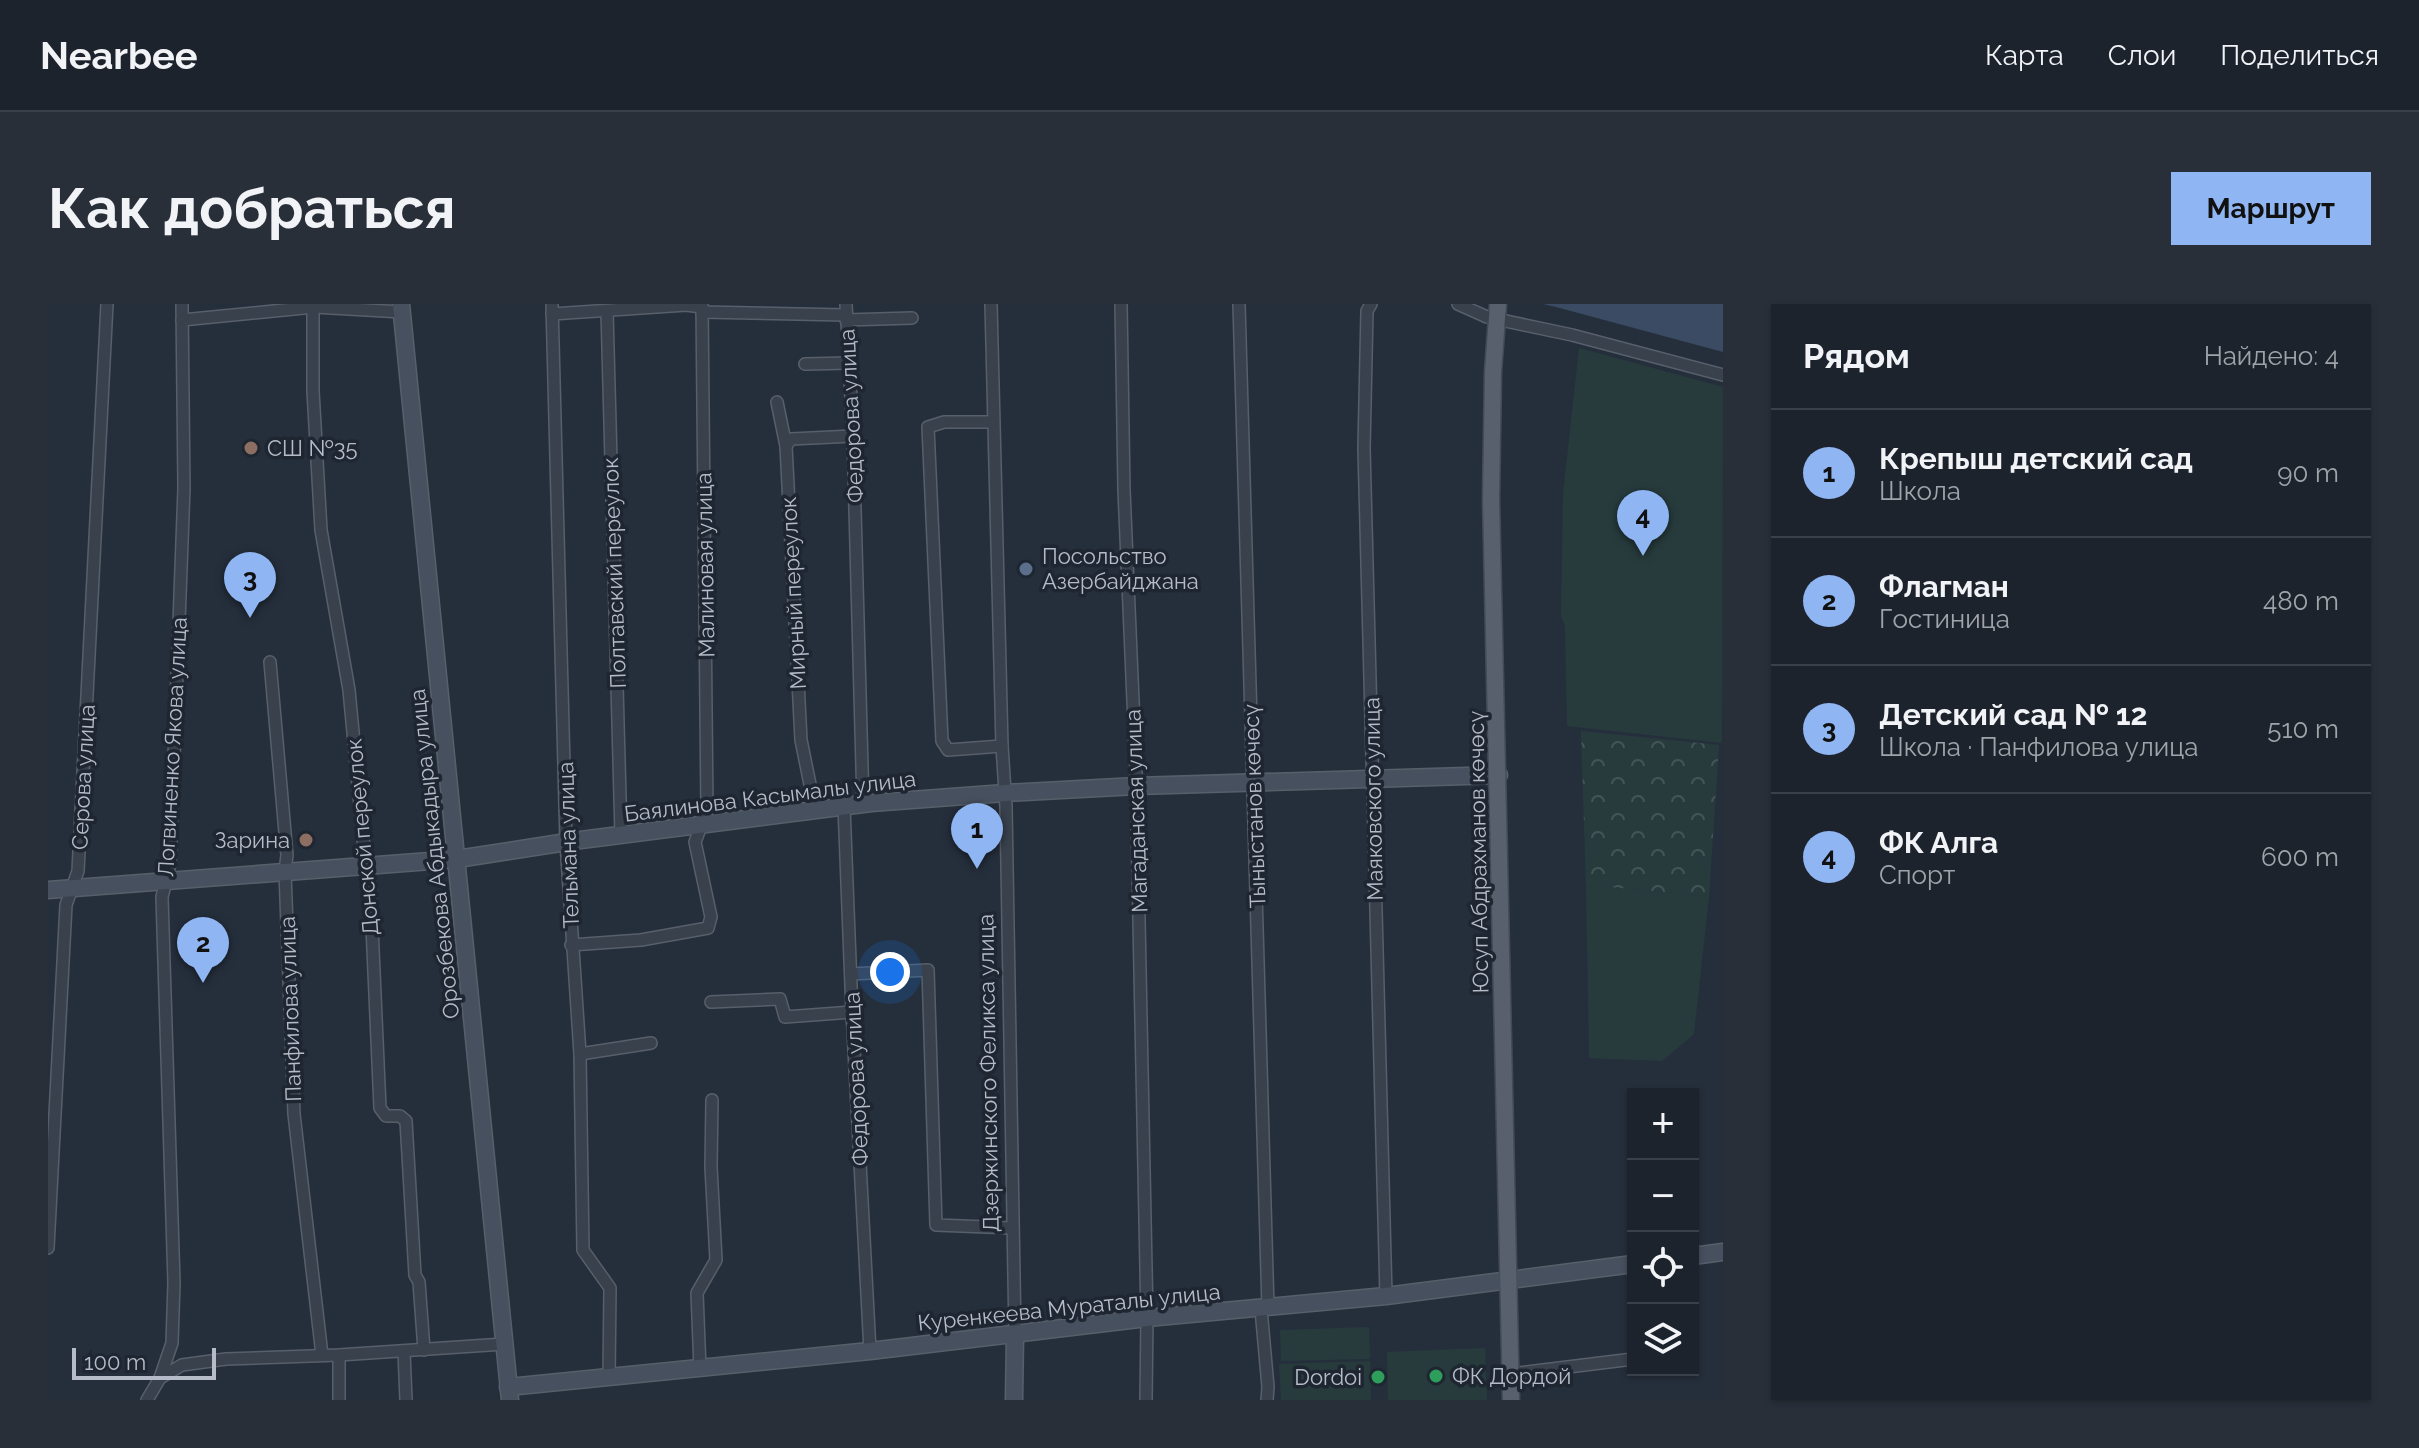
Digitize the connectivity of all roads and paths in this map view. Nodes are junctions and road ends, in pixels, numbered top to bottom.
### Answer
1 (107, 304) edge
2 (182, 304) edge
3 (991, 304) edge
4 (1121, 304) edge
5 (1239, 304) edge
6 (1371, 304) edge
7 (1458, 304) edge
8 (313, 305) edge
9 (402, 308) edge
10 (702, 308) edge
11 (247, 309) edge
12 (552, 309) edge
13 (607, 311) junction
14 (1498, 312) edge
15 (846, 313) edge
16 (912, 318) dead end
17 (182, 320) junction
18 (849, 363) junction
19 (805, 364) dead end
20 (1723, 375) edge
21 (777, 402) dead end
22 (993, 422) junction
23 (853, 436) junction
24 (786, 446) junction
25 (270, 662) dead end
26 (1002, 746) junction
27 (1499, 775) junction
28 (1372, 778) junction
29 (1253, 782) junction
30 (1136, 786) junction
31 (1005, 793) junction
32 (863, 804) junction
33 (844, 806) junction
34 (815, 809) junction
35 (701, 825) junction
36 (621, 835) junction
37 (566, 843) junction
38 (457, 859) junction
39 (367, 866) junction
40 (285, 872) junction
41 (167, 881) junction
42 (71, 888) junction
43 (48, 890) edge
44 (571, 945) junction
45 (851, 974) junction
46 (711, 1002) dead end
47 (852, 1012) junction
48 (651, 1043) dead end
49 (580, 1054) junction
50 (712, 1100) dead end
51 (1012, 1228) junction
52 (48, 1248) edge
53 (1723, 1252) edge
54 (1699, 1255) edge
55 (1627, 1265) edge
56 (1508, 1280) junction
57 (1386, 1296) junction
58 (1265, 1308) junction
59 (1147, 1318) junction
60 (1015, 1335) junction
61 (504, 1344) junction
62 (424, 1350) junction
63 (404, 1351) junction
64 (870, 1351) junction
65 (322, 1355) junction
66 (339, 1355) junction
67 (1627, 1360) edge
68 (700, 1369) junction
69 (1511, 1374) junction
70 (609, 1377) junction
71 (160, 1378) junction
72 (509, 1393) edge
73 (147, 1400) edge
74 (339, 1400) edge
75 (406, 1400) edge
76 (1014, 1400) edge
77 (1146, 1400) edge
78 (1267, 1400) edge
79 (1511, 1400) edge

1 - 42 street, Серова улица
2 - 17 street, Логвиненко Якова улица
3 - 22 street, Дзержинского Феликса улица
4 - 30 street, Магаданская улица
5 - 29 street, Тыныстанов көчөсү
6 - 28 street, Маяковского улица
7 - 14 street
8 - 9 street
8 - 11 street
8 - 39 street, Донской переулок
9 - 38 street, Орозбекова Абдыкадыра улица
10 - 13 street, Федорова улица
10 - 15 street, Федорова улица
10 - 35 street, Малиновая улица
11 - 17 street
12 - 13 street, Федорова улица
12 - 37 street, Тельмана улица
13 - 36 street, Полтавский переулок
14 - 20 street
14 - 27 main road, Юсуп Абдрахманов көчөсү
15 - 16 street
15 - 18 street, Федорова улица
17 - 41 street, Логвиненко Якова улица
18 - 19 street
18 - 23 street, Федорова улица
21 - 24 street, Мирный переулок
22 - 26 street, Дзержинского Феликса улица
22 - 26 street
23 - 24 street
23 - 32 street, Федорова улица
24 - 34 street, Мирный переулок
25 - 40 street, Панфилова улица
26 - 31 street, Дзержинского Феликса улица
27 - 28 street, Баялинова Касымалы улица
27 - 56 main road, Юсуп Абдрахманов көчөсү
28 - 29 street, Баялинова Касымалы улица
28 - 57 street, Маяковского улица
29 - 30 street, Баялинова Касымалы улица
29 - 58 street, Тыныстанов көчөсү
30 - 31 street, Баялинова Касымалы улица
30 - 59 street, Магаданская улица
31 - 32 street, Баялинова Касымалы улица
31 - 51 street, Дзержинского Феликса улица
32 - 33 street, Баялинова Касымалы улица
33 - 34 street, Баялинова Касымалы улица
33 - 45 street, Федорова улица
34 - 35 street, Баялинова Касымалы улица
35 - 36 street, Баялинова Касымалы улица
35 - 44 street, Малиновая улица
36 - 37 street, Баялинова Касымалы улица
37 - 38 street, Баялинова Касымалы улица
37 - 44 street, Тельмана улица
38 - 39 street, Баялинова Касымалы улица
38 - 61 street, Орозбекова Абдыкадыра улица
39 - 40 street, Баялинова Касымалы улица
39 - 62 street, Донской переулок
40 - 41 street, Баялинова Касымалы улица
40 - 65 street, Панфилова улица
41 - 42 street, Баялинова Касымалы улица
41 - 71 street, Логвиненко Якова улица
42 - 43 street, Баялинова Касымалы улица
42 - 52 street, Серова улица
44 - 49 street, Тельмана улица
45 - 47 street, Федорова улица
45 - 51 street
46 - 47 street
47 - 64 street, Федорова улица
48 - 49 street
49 - 70 street, Тельмана улица
50 - 68 street
51 - 60 street, Дзержинского Феликса улица
53 - 54 street
55 - 56 street, Куренкеева Мураталы улица
56 - 57 street, Куренкеева Мураталы улица
56 - 69 main road, Юсуп Абдрахманов көчөсү
57 - 58 street, Куренкеева Мураталы улица
58 - 59 street, Куренкеева Мураталы улица
58 - 78 street, Тыныстанов көчөсү
59 - 60 street, Куренкеева Мураталы улица
59 - 77 street, Магаданская улица
60 - 64 street, Куренкеева Мураталы улица
60 - 76 street, Дзержинского Феликса улица
61 - 62 street
61 - 72 street, Орозбекова Абдыкадыра улица
62 - 63 street
63 - 66 street
63 - 75 street
64 - 68 street, Куренкеева Мураталы улица
65 - 66 street
65 - 71 street
66 - 74 street
67 - 69 street
68 - 70 street, Куренкеева Мураталы улица
69 - 79 main road, Юсуп Абдрахманов көчөсү
70 - 72 street, Куренкеева Мураталы улица
71 - 73 street

